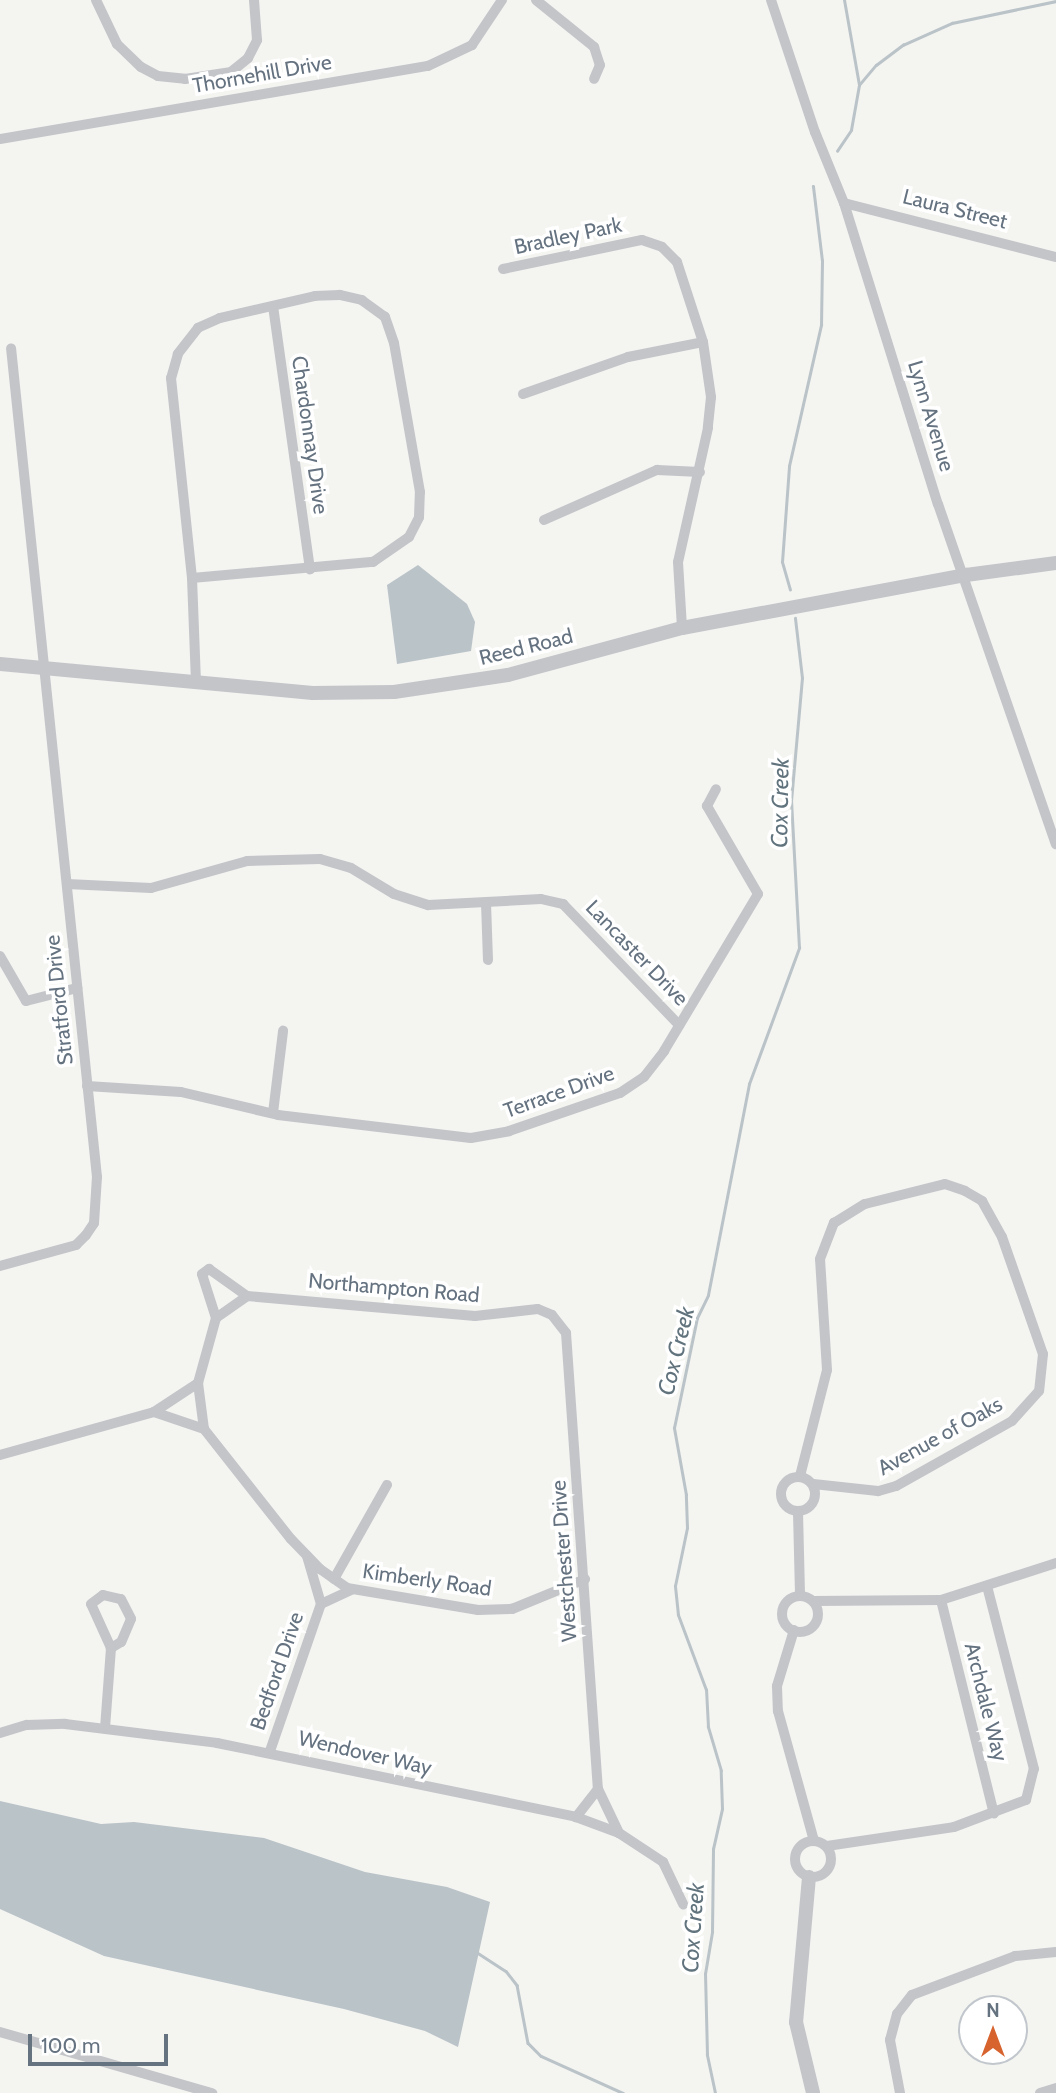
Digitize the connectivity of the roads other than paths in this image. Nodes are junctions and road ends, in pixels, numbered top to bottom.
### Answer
1 (96, 0) edge
2 (254, 0) edge
3 (502, 0) edge
4 (536, 0) edge
5 (771, 0) edge
6 (594, 79) dead end
7 (0, 139) edge
8 (844, 203) junction
9 (1056, 257) edge
10 (503, 269) dead end
11 (273, 306) junction
12 (702, 342) junction
13 (11, 348) dead end
14 (523, 394) dead end
15 (700, 472) junction
16 (544, 520) dead end
17 (1056, 563) edge
18 (310, 569) junction
19 (966, 575) junction
20 (192, 578) junction
21 (682, 628) junction
22 (0, 664) edge
23 (44, 666) junction
24 (196, 682) junction
25 (716, 789) dead end
26 (1056, 844) edge
27 (66, 884) junction
28 (486, 903) junction
29 (0, 956) edge
30 (488, 961) dead end
31 (77, 988) junction
32 (679, 1025) junction
33 (283, 1031) dead end
34 (87, 1086) junction
35 (273, 1114) junction
36 (0, 1266) edge
37 (247, 1296) junction
38 (538, 1309) joint
39 (216, 1318) junction
40 (198, 1383) junction
41 (154, 1412) junction
42 (204, 1429) junction
43 (0, 1455) edge
44 (800, 1476) junction
45 (813, 1484) junction
46 (387, 1485) dead end
47 (798, 1513) junction
48 (307, 1555) junction
49 (1056, 1563) edge
50 (334, 1579) junction
51 (585, 1580) junction
52 (987, 1586) junction
53 (353, 1589) junction
54 (800, 1596) junction
55 (941, 1600) junction
56 (813, 1601) junction
57 (321, 1604) junction
58 (794, 1630) junction
59 (111, 1648) junction
60 (105, 1728) junction
61 (0, 1733) edge
62 (270, 1751) junction
63 (598, 1789) junction
64 (994, 1814) junction
65 (576, 1817) junction
66 (619, 1833) junction
67 (814, 1841) junction
68 (827, 1846) junction
69 (809, 1877) junction
70 (683, 1905) dead end
71 (1056, 1952) edge
72 (0, 2032) edge
73 (1056, 2088) edge
74 (212, 2093) edge
75 (813, 2093) edge
76 (900, 2093) edge
77 (1040, 2093) edge

1 - 2 street
3 - 7 street, Thornehill Drive
4 - 6 street
5 - 8 street, Lynn Avenue
8 - 9 street, Laura Street
8 - 19 street, Lynn Avenue
10 - 12 street, Bradley Park
11 - 18 street, Chardonnay Drive
11 - 18 street
11 - 20 street
12 - 14 street
12 - 15 street, Bradley Park
13 - 23 street, Stratford Drive
15 - 16 street
15 - 21 street, Bradley Park
17 - 19 street, Reed Road
18 - 20 street
19 - 21 street, Reed Road
19 - 26 street, Lynn Avenue
20 - 24 street
21 - 24 street, Reed Road
22 - 23 street, Reed Road
23 - 24 street, Reed Road
23 - 27 street, Stratford Drive
25 - 32 street, Terrace Drive
27 - 28 street, Lancaster Drive
27 - 31 street, Stratford Drive
28 - 30 street
28 - 32 street, Lancaster Drive
29 - 31 street
31 - 34 street, Stratford Drive
32 - 35 street, Terrace Drive
33 - 35 street
34 - 35 street, Terrace Drive
34 - 36 street, Stratford Drive
37 - 38 street, Northampton Road
37 - 39 street
37 - 39 street
38 - 51 street, Westchester Drive
39 - 40 street
40 - 41 street
40 - 42 street
41 - 42 street
41 - 43 street
42 - 48 street, Kimberly Road
44 - 45 street
44 - 45 street, Avenue of Oaks
44 - 47 street
45 - 47 street
46 - 50 street
47 - 54 street
48 - 50 street, Kimberly Road
48 - 57 street, Bedford Drive
49 - 52 street
50 - 53 street, Kimberly Road
51 - 53 street, Kimberly Road
51 - 63 street, Westchester Drive
52 - 55 street
52 - 64 street, Archdale Way
53 - 57 street, Bedford Drive
54 - 56 street
54 - 58 street
55 - 56 street
55 - 64 street, Archdale Way
56 - 58 street
57 - 62 street, Bedford Drive
58 - 67 street
59 - 59 street
59 - 60 street
60 - 61 street, Wendover Way
60 - 62 street, Wendover Way
62 - 65 street, Wendover Way
63 - 65 street
63 - 66 street
64 - 68 street, Archdale Way
65 - 66 street, Wendover Way
66 - 70 street, Wendover Way
67 - 68 street
67 - 69 street
68 - 69 street
69 - 75 street
71 - 76 street
72 - 74 street
73 - 77 street

